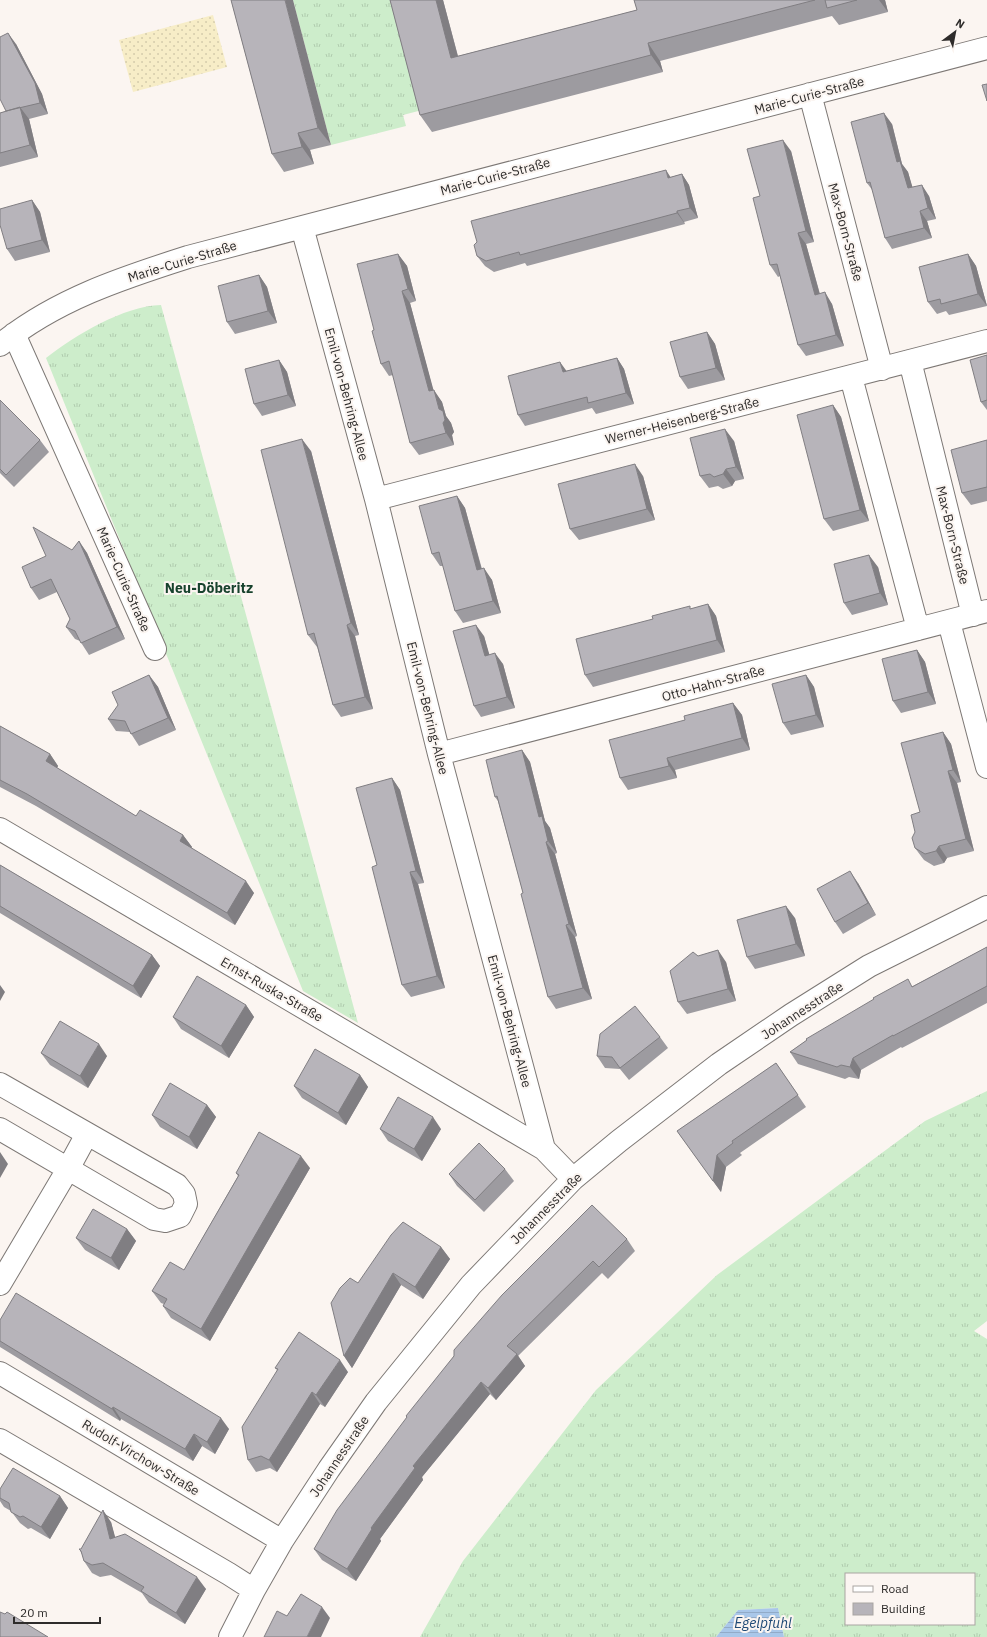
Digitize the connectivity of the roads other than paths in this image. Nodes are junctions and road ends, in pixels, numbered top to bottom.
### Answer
1 (987, 48) edge
2 (810, 94) junction
3 (302, 227) junction
4 (4, 339) edge
5 (987, 341) edge
6 (910, 361) junction
7 (882, 369) junction
8 (851, 376) junction
9 (376, 499) junction
10 (980, 613) edge
11 (949, 622) junction
12 (918, 630) junction
13 (155, 649) dead end
14 (439, 754) junction
15 (987, 767) edge
16 (0, 829) edge
17 (987, 907) edge
18 (0, 1084) edge
19 (0, 1129) edge
20 (87, 1134) junction
21 (544, 1149) junction
22 (68, 1169) junction
23 (573, 1179) junction
24 (0, 1284) edge
25 (0, 1373) edge
26 (0, 1440) edge
27 (282, 1541) junction
28 (254, 1590) junction
29 (230, 1637) edge

1 - 2 street, Marie-Curie-Straße
2 - 3 street, Marie-Curie-Straße
2 - 7 street, Max-Born-Straße
3 - 4 street, Marie-Curie-Straße
3 - 9 street, Emil-von-Behring-Allee
4 - 13 street, Marie-Curie-Straße
5 - 6 street, Werner-Heisenberg-Straße
6 - 7 street, Werner-Heisenberg-Straße
6 - 10 street, Max-Born-Straße
7 - 8 street, Werner-Heisenberg-Straße
8 - 9 street, Werner-Heisenberg-Straße
8 - 12 street
9 - 14 street, Emil-von-Behring-Allee
10 - 11 street, Otto-Hahn-Straße
11 - 12 street, Otto-Hahn-Straße
11 - 15 street
12 - 14 street, Otto-Hahn-Straße
14 - 21 street, Emil-von-Behring-Allee
16 - 21 street, Ernst-Ruska-Straße
17 - 23 street, Johannesstraße
18 - 20 street
19 - 22 street
20 - 22 street
20 - 22 street
21 - 23 street, Emil-von-Behring-Allee
22 - 24 street
23 - 27 street, Johannesstraße
25 - 27 street, Rudolf-Virchow-Straße
26 - 28 street
27 - 28 street, Johannesstraße
28 - 29 street, Johannesstraße

